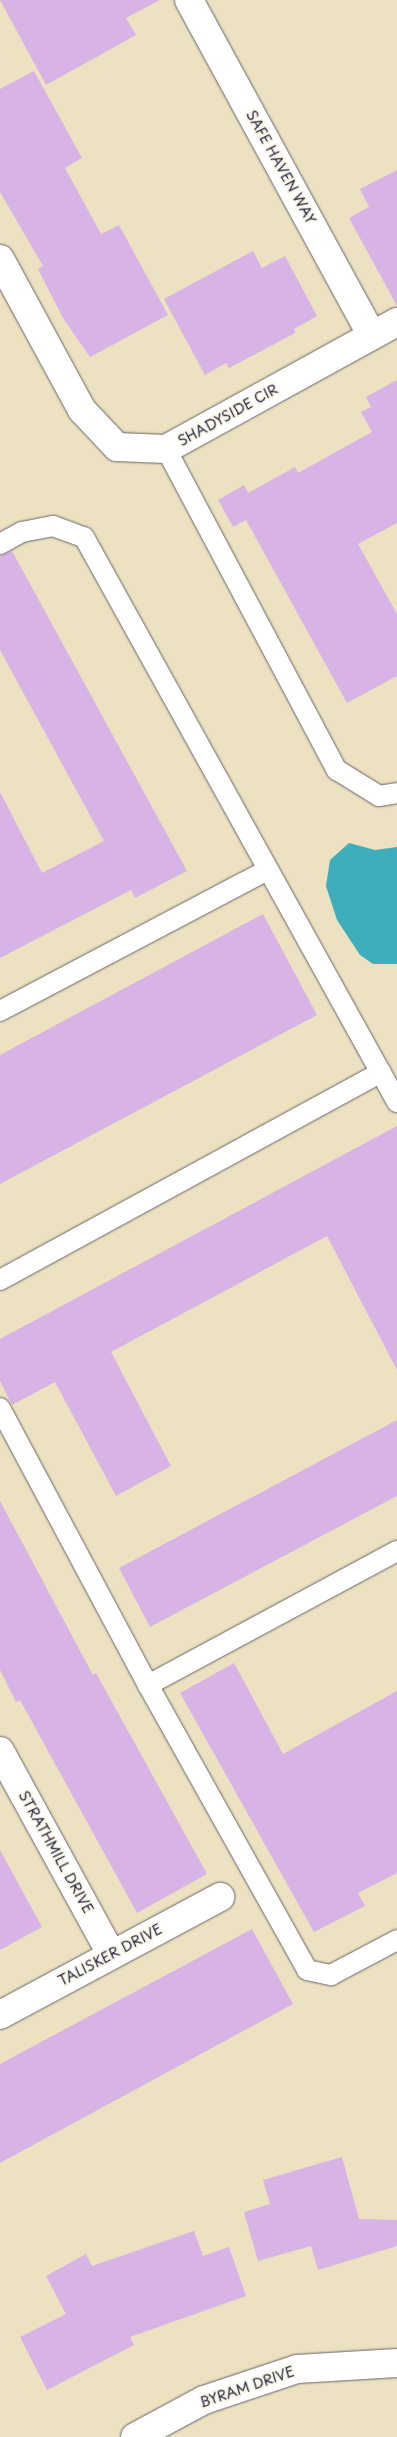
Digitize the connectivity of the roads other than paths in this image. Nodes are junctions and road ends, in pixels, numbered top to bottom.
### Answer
1 (189, 0) edge
2 (0, 259) edge
3 (397, 322) edge
4 (372, 335) junction
5 (166, 449) junction
6 (0, 544) edge
7 (397, 793) edge
8 (266, 871) junction
9 (0, 1011) edge
10 (381, 1072) junction
11 (397, 1102) edge
12 (0, 1280) edge
13 (0, 1408) edge
14 (397, 1551) edge
15 (148, 1685) junction
16 (0, 1751) edge
17 (220, 1897) dead end
18 (397, 1940) edge
19 (112, 1954) junction
20 (0, 2015) edge
21 (397, 2363) edge
22 (134, 2437) edge

1 - 4 street, SAFE HAVEN WAY
2 - 5 street, SHADYSIDE CIR
3 - 4 street, SHADYSIDE CIR
4 - 5 street, SHADYSIDE CIR
5 - 7 lane
6 - 8 lane
8 - 9 lane
8 - 10 lane
10 - 11 lane
10 - 12 lane
13 - 15 lane
14 - 15 lane
15 - 18 lane
16 - 19 street, STRATHMILL DRIVE
17 - 19 street, TALISKER DRIVE
19 - 20 street, TALISKER DRIVE
21 - 22 street, BYRAM DRIVE

